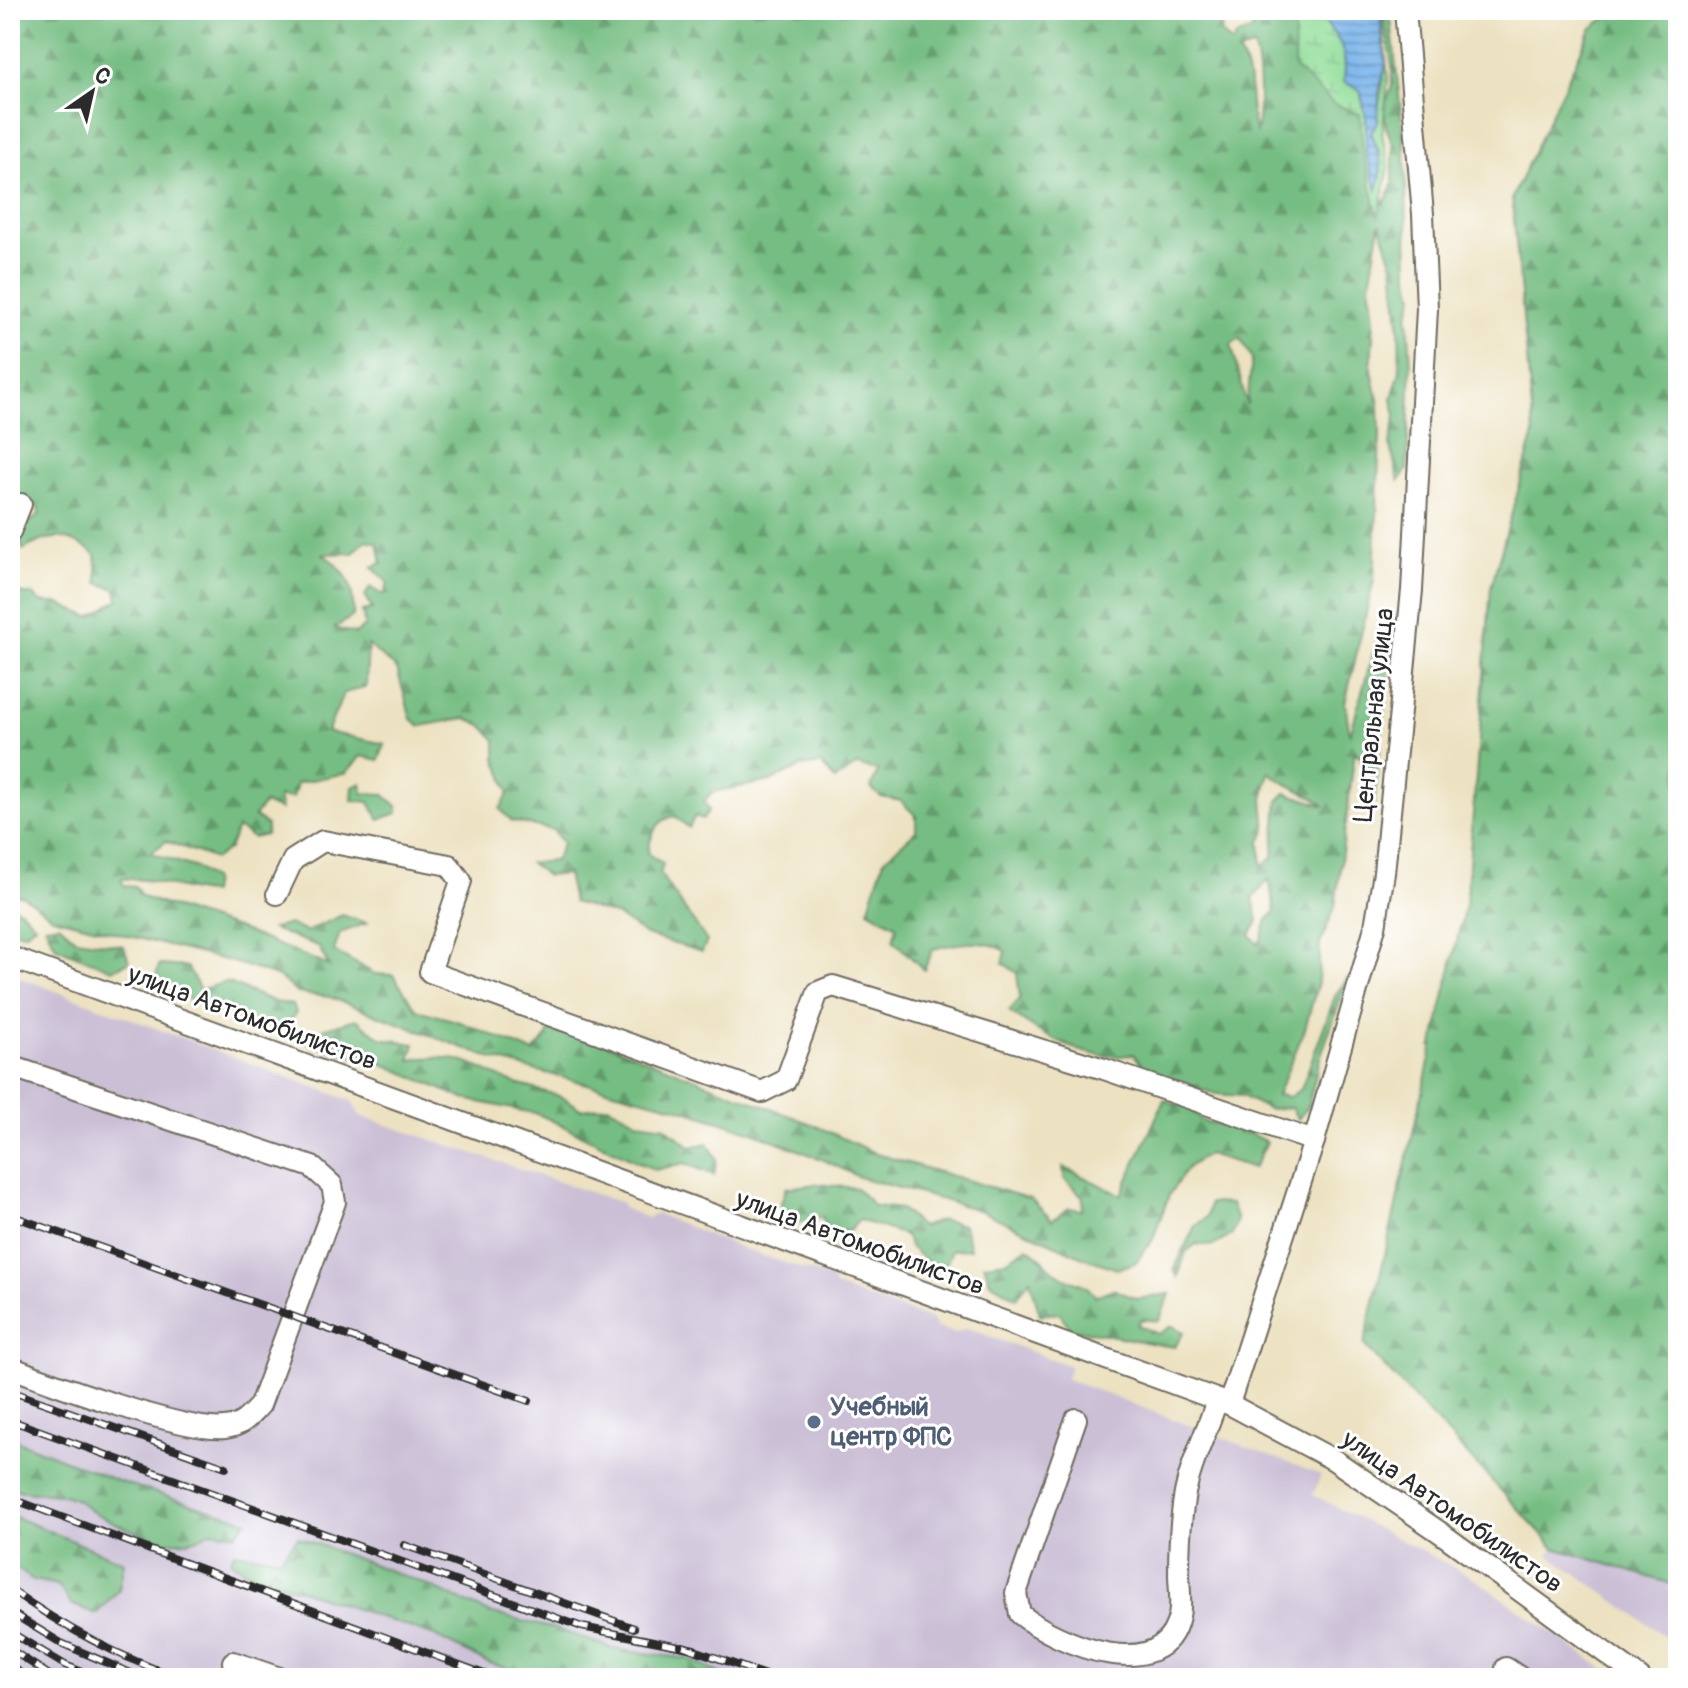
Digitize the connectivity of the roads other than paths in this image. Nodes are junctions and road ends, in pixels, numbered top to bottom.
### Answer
1 (1405, 10) edge
2 (21, 504) dead end
3 (10, 532) edge
4 (277, 894) dead end
5 (10, 957) edge
6 (10, 1066) edge
7 (1314, 1141) junction
8 (10, 1367) edge
9 (1223, 1402) junction
10 (1076, 1419) dead end
11 (233, 1662) dead end
12 (280, 1678) edge
13 (1640, 1678) edge

1 - 7 street, Центральная улица
2 - 3 street
4 - 7 street
5 - 9 street, улица Автомобилистов
6 - 8 street
7 - 9 street, Центральная улица
9 - 10 street, Центральная улица
9 - 13 street, улица Автомобилистов
11 - 12 street

